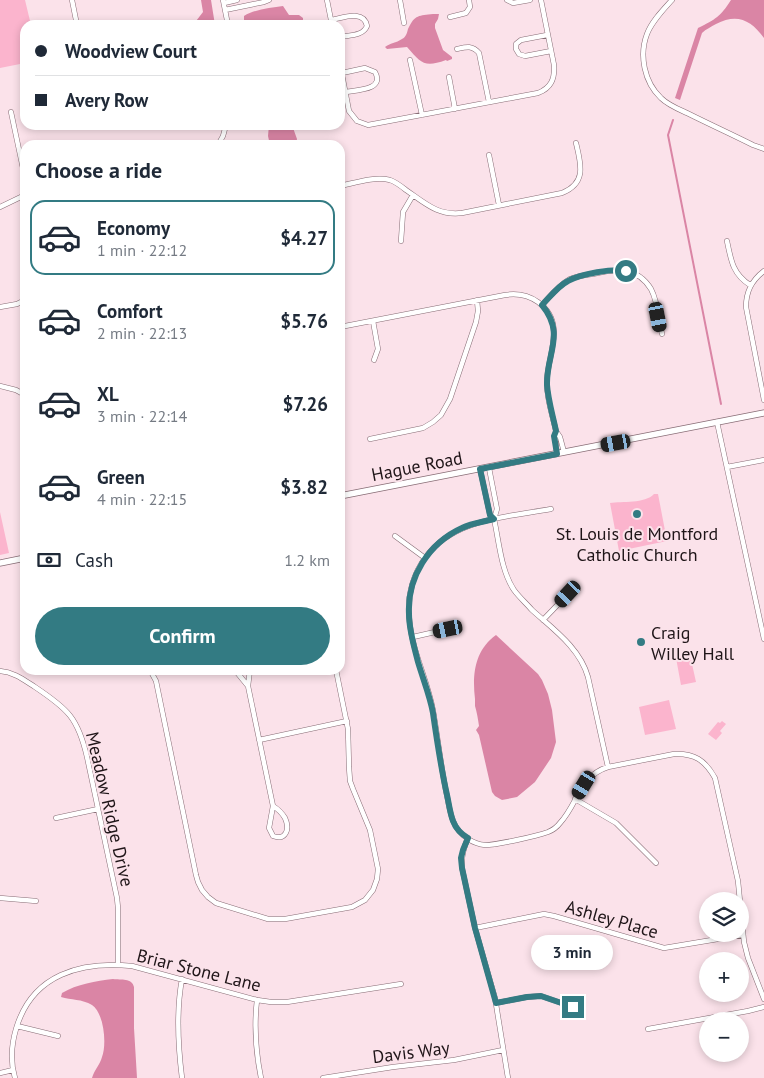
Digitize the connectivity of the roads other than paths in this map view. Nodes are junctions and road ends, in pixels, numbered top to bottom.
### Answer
1 (72, 0) edge
2 (237, 0) edge
3 (269, 0) edge
4 (328, 0) edge
5 (400, 0) edge
6 (469, 0) edge
7 (507, 0) edge
8 (530, 0) edge
9 (541, 0) edge
10 (672, 0) edge
11 (224, 1) edge
12 (225, 10) junction
13 (450, 17) dead end
14 (75, 20) edge
15 (227, 20) edge
16 (331, 20) edge
17 (343, 20) edge
18 (404, 23) dead end
19 (547, 35) junction
20 (345, 36) edge
21 (457, 49) dead end
22 (551, 51) junction
23 (410, 60) dead end
24 (345, 73) edge
25 (449, 77) dead end
26 (345, 87) edge
27 (346, 92) junction
28 (489, 102) junction
29 (455, 109) junction
30 (11, 112) dead end
31 (422, 115) junction
32 (576, 143) dead end
33 (764, 149) edge
34 (20, 154) edge
35 (489, 155) dead end
36 (345, 185) edge
37 (413, 195) junction
38 (20, 197) edge
39 (499, 205) junction
40 (0, 207) edge
41 (401, 241) dead end
42 (727, 242) dead end
43 (764, 271) edge
44 (750, 285) junction
45 (477, 300) junction
46 (20, 303) edge
47 (542, 305) junction
48 (0, 307) edge
49 (373, 321) junction
50 (345, 326) edge
51 (662, 334) dead end
52 (374, 360) dead end
53 (0, 386) edge
54 (20, 392) edge
55 (764, 400) edge
56 (764, 413) edge
57 (717, 422) junction
58 (556, 431) junction
59 (370, 439) dead end
60 (564, 452) junction
61 (557, 454) junction
62 (764, 460) edge
63 (489, 468) junction
64 (727, 468) junction
65 (480, 469) junction
66 (345, 495) edge
67 (551, 508) dead end
68 (494, 519) junction
69 (395, 536) dead end
70 (425, 558) junction
71 (20, 559) edge
72 (0, 563) edge
73 (568, 594) dead end
74 (544, 620) junction
75 (448, 629) dead end
76 (412, 637) junction
77 (764, 639) edge
78 (0, 671) edge
79 (152, 675) edge
80 (239, 675) edge
81 (249, 675) edge
82 (337, 675) edge
83 (248, 686) junction
84 (346, 721) junction
85 (259, 740) junction
86 (608, 767) junction
87 (575, 799) junction
88 (274, 806) junction
89 (98, 809) junction
90 (56, 818) dead end
91 (468, 838) junction
92 (656, 863) dead end
93 (739, 892) edge
94 (0, 898) edge
95 (36, 901) dead end
96 (475, 928) junction
97 (700, 942) edge
98 (743, 942) edge
99 (118, 965) junction
100 (182, 979) junction
101 (401, 984) dead end
102 (764, 999) edge
103 (257, 1000) junction
104 (496, 1003) junction
105 (764, 1006) edge
106 (573, 1007) dead end
107 (17, 1026) junction
108 (648, 1028) dead end
109 (58, 1036) dead end
110 (503, 1050) junction
111 (13, 1070) junction
112 (0, 1073) edge
113 (15, 1078) edge
114 (182, 1078) edge
115 (260, 1078) edge
116 (323, 1078) edge
117 (508, 1078) edge

1 - 14 street
2 - 11 street
3 - 12 street
4 - 16 street
5 - 18 street
6 - 13 street
7 - 8 street
9 - 19 street
10 - 33 street
11 - 12 street
12 - 15 street
17 - 20 street
19 - 22 street
19 - 22 street
21 - 28 street
22 - 28 street
23 - 31 street
24 - 27 street
25 - 29 street
26 - 27 street
27 - 31 street
28 - 29 street
29 - 31 street
30 - 34 street
32 - 39 street
35 - 39 street
36 - 37 street
37 - 39 street
37 - 41 street
38 - 40 street
42 - 44 street
43 - 44 street
44 - 55 street
45 - 47 street
45 - 49 street
45 - 59 street
46 - 48 street
47 - 51 street
47 - 58 street
49 - 50 street
49 - 52 street
53 - 54 street
56 - 57 street, Hague Road
57 - 60 street, Hague Road
57 - 64 street
58 - 60 street
58 - 61 street
60 - 61 street, Hague Road
61 - 63 street, Hague Road
62 - 64 street
63 - 65 street, Hague Road
63 - 68 street
64 - 77 street
65 - 66 street, Hague Road
65 - 68 street
67 - 68 street
68 - 70 street
68 - 74 street
69 - 70 street
70 - 76 street
71 - 72 street
73 - 74 street
74 - 86 street
75 - 76 street
76 - 91 street
78 - 89 street, Meadow Ridge Drive
79 - 84 street
80 - 83 street
81 - 83 street
82 - 84 street
83 - 85 street
84 - 85 street
85 - 88 street
86 - 87 street
86 - 93 street
87 - 91 street
87 - 92 street
88 - 88 street
89 - 90 street
89 - 99 street, Meadow Ridge Drive
91 - 96 street
94 - 95 street
96 - 97 street, Ashley Place
96 - 104 street
98 - 102 street
99 - 100 street, Briar Stone Lane
99 - 107 street, Briar Stone Lane
100 - 103 street, Briar Stone Lane
100 - 114 street
101 - 103 street, Briar Stone Lane
103 - 115 street
104 - 106 street
104 - 110 street
105 - 108 street
107 - 109 street
107 - 111 street, Briar Stone Lane
110 - 116 street, Davis Way
110 - 117 street
111 - 112 street
111 - 113 street, Briar Stone Lane

